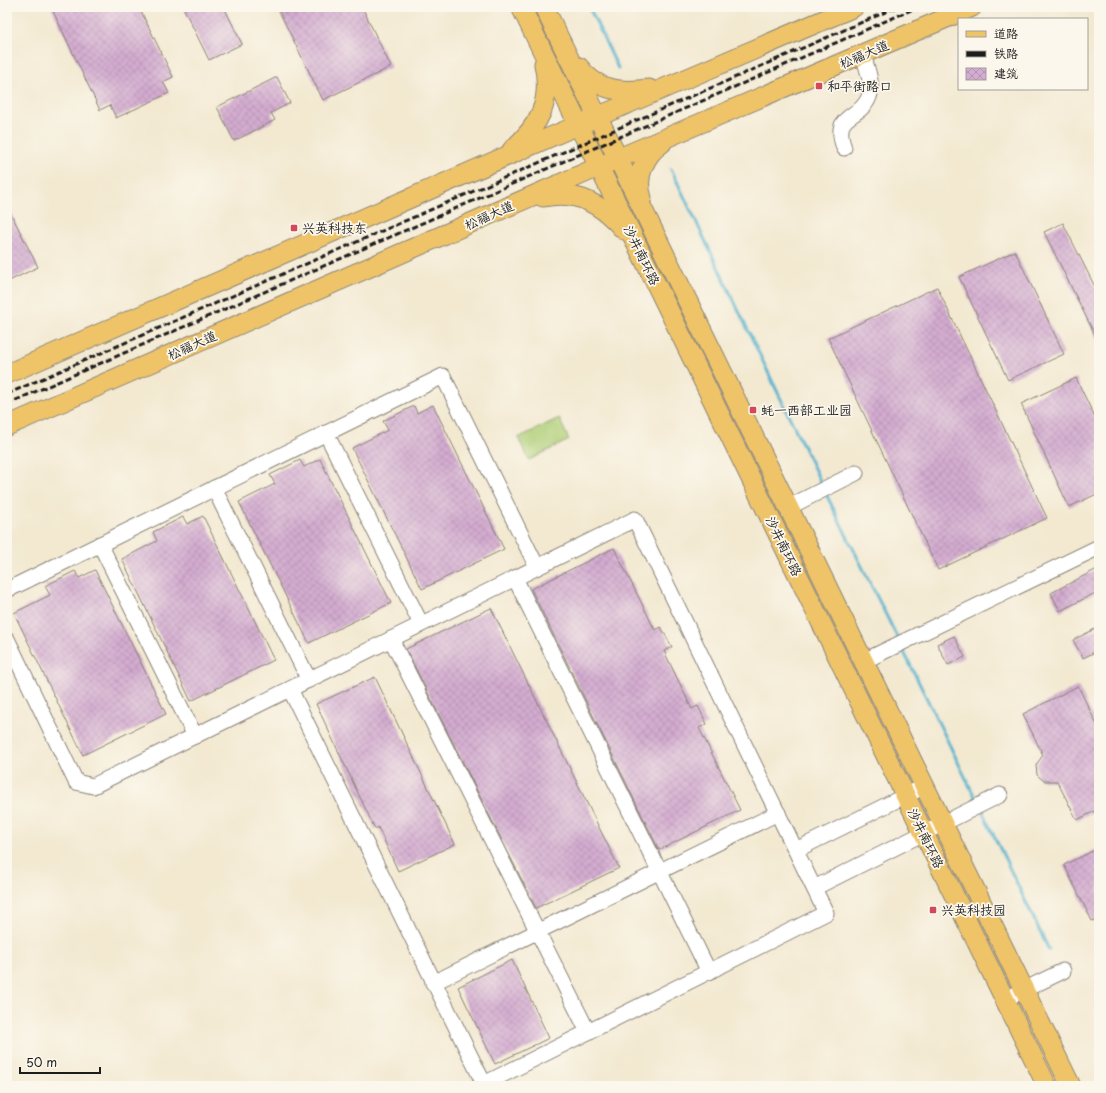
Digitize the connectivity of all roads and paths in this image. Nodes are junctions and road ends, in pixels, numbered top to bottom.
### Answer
1 (521, 7) edge
2 (544, 7) edge
3 (854, 7) edge
4 (972, 7) edge
5 (540, 47) junction
6 (565, 49) junction
7 (863, 54) junction
8 (672, 85) junction
9 (598, 117) junction
10 (578, 125) junction
11 (675, 134) junction
12 (844, 148) dead end
13 (504, 157) junction
14 (619, 158) junction
15 (598, 168) junction
16 (520, 202) junction
17 (646, 215) junction
18 (642, 256) junction
19 (7, 374) edge
20 (7, 426) edge
21 (326, 433) junction
22 (856, 473) dead end
23 (214, 488) junction
24 (789, 508) junction
25 (100, 544) junction
26 (1099, 548) edge
27 (537, 567) junction
28 (514, 578) junction
29 (7, 590) edge
30 (422, 624) junction
31 (7, 639) edge
32 (391, 639) junction
33 (864, 660) junction
34 (309, 680) junction
35 (290, 689) junction
36 (195, 736) junction
37 (925, 786) junction
38 (906, 795) junction
39 (1000, 795) dead end
40 (778, 813) junction
41 (943, 824) junction
42 (924, 833) junction
43 (796, 850) junction
44 (658, 870) junction
45 (814, 888) junction
46 (537, 931) junction
47 (709, 972) junction
48 (1063, 972) dead end
49 (433, 983) junction
50 (1024, 990) junction
51 (1005, 999) junction
52 (588, 1032) junction
53 (1047, 1086) edge
54 (1071, 1086) edge

1 - 5 main road, 沙井南环路
2 - 6 main road, 沙井南环路
3 - 8 main road
4 - 7 main road, 松福大道
5 - 10 main road, 沙井南环路
5 - 13 main road
6 - 8 main road
6 - 9 main road, 沙井南环路
7 - 11 main road, 松福大道
7 - 12 street
8 - 9 main road
9 - 10 main road
9 - 14 main road, 沙井南环路
10 - 13 main road
10 - 15 main road, 沙井南环路
11 - 14 main road, 松福大道
11 - 17 main road
13 - 19 main road
14 - 15 main road, 松福大道
14 - 17 main road, 沙井南环路
15 - 16 main road, 松福大道
15 - 18 main road, 沙井南环路
16 - 18 main road
16 - 20 main road, 松福大道
17 - 24 main road, 沙井南环路
18 - 38 main road, 沙井南环路
21 - 23 street
21 - 27 street
21 - 30 street
22 - 24 street
23 - 25 street
23 - 34 street
24 - 33 main road, 沙井南环路
25 - 29 street
25 - 36 street
26 - 33 street
27 - 28 street
27 - 40 street
28 - 30 street
28 - 44 street
30 - 32 street
31 - 36 street
32 - 34 street
32 - 46 street
33 - 37 main road, 沙井南环路
34 - 35 street
35 - 36 street
35 - 49 street
37 - 38 street
37 - 41 main road, 沙井南环路
38 - 42 main road, 沙井南环路
38 - 43 street
39 - 41 street
40 - 43 street
40 - 44 street
41 - 42 street
41 - 50 main road, 沙井南环路
42 - 45 street
42 - 51 main road, 沙井南环路
43 - 45 street
44 - 46 street
44 - 47 street
45 - 47 street
46 - 49 street
46 - 52 street
47 - 52 street
48 - 50 street
49 - 52 street
50 - 51 street
50 - 54 main road, 沙井南环路
51 - 53 main road, 沙井南环路

